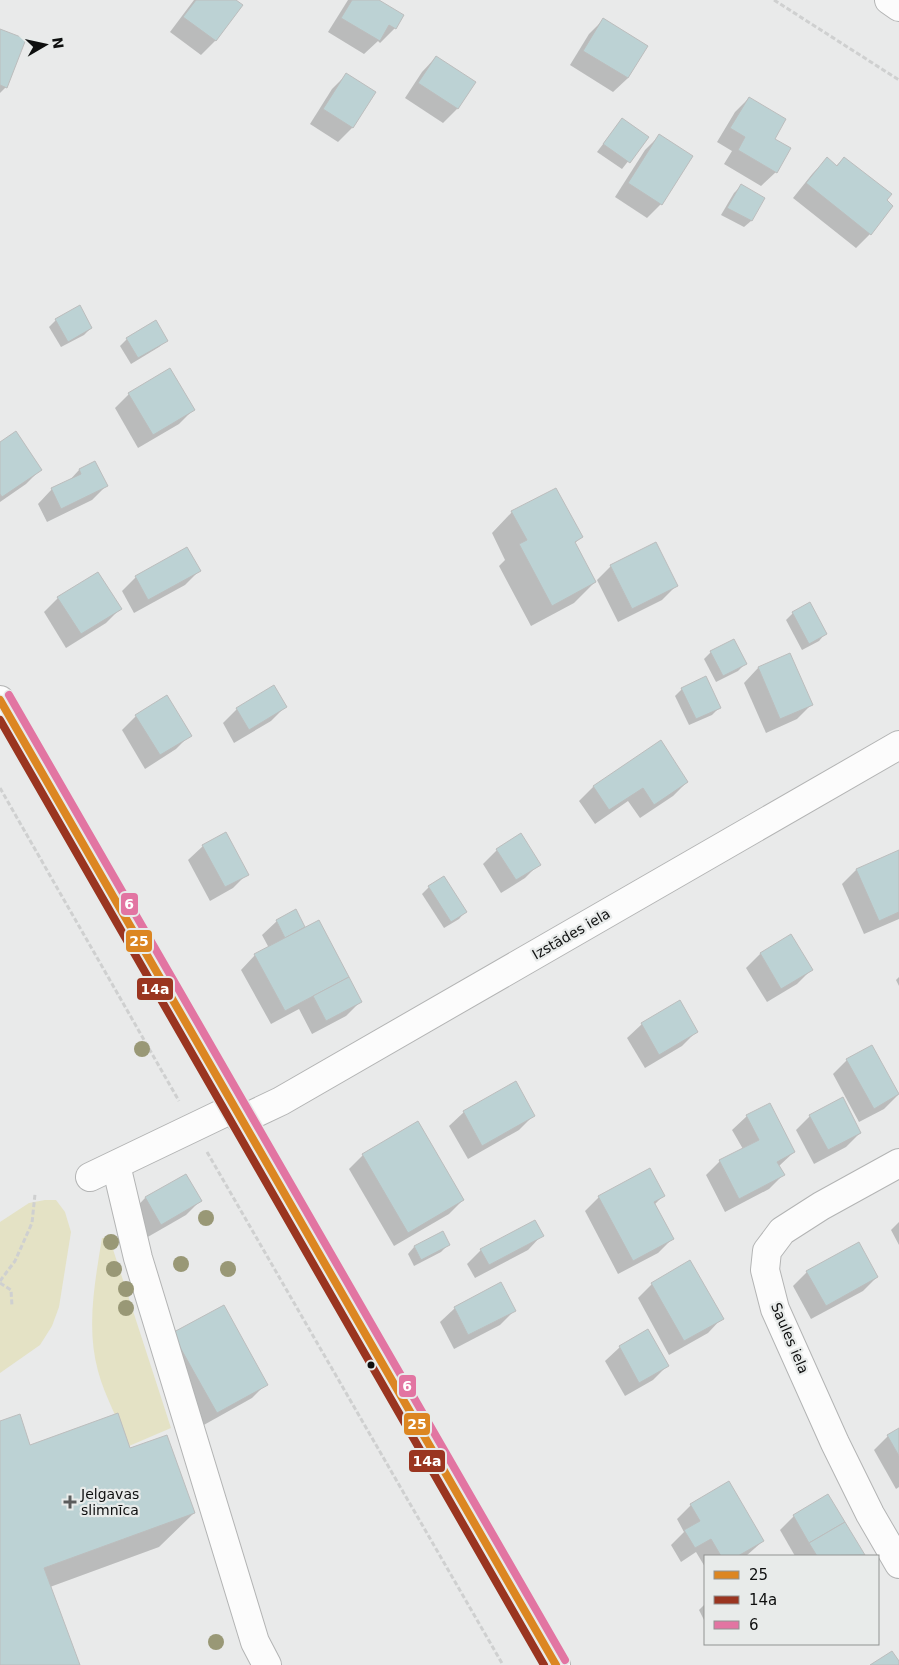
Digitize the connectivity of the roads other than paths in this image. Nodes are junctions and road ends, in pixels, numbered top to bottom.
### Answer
1 (889, 0) edge
2 (899, 7) edge
3 (0, 700) edge
4 (899, 745) edge
5 (238, 1114) junction
6 (899, 1163) edge
7 (116, 1165) junction
8 (90, 1177) dead end
9 (897, 1554) edge
10 (267, 1665) edge
11 (556, 1665) edge

1 - 2 street
3 - 5 street
4 - 5 street, Izstādes iela
5 - 7 street, Izstādes iela
5 - 11 street
6 - 9 street, Saules iela
7 - 8 street, Izstādes iela
7 - 10 street

